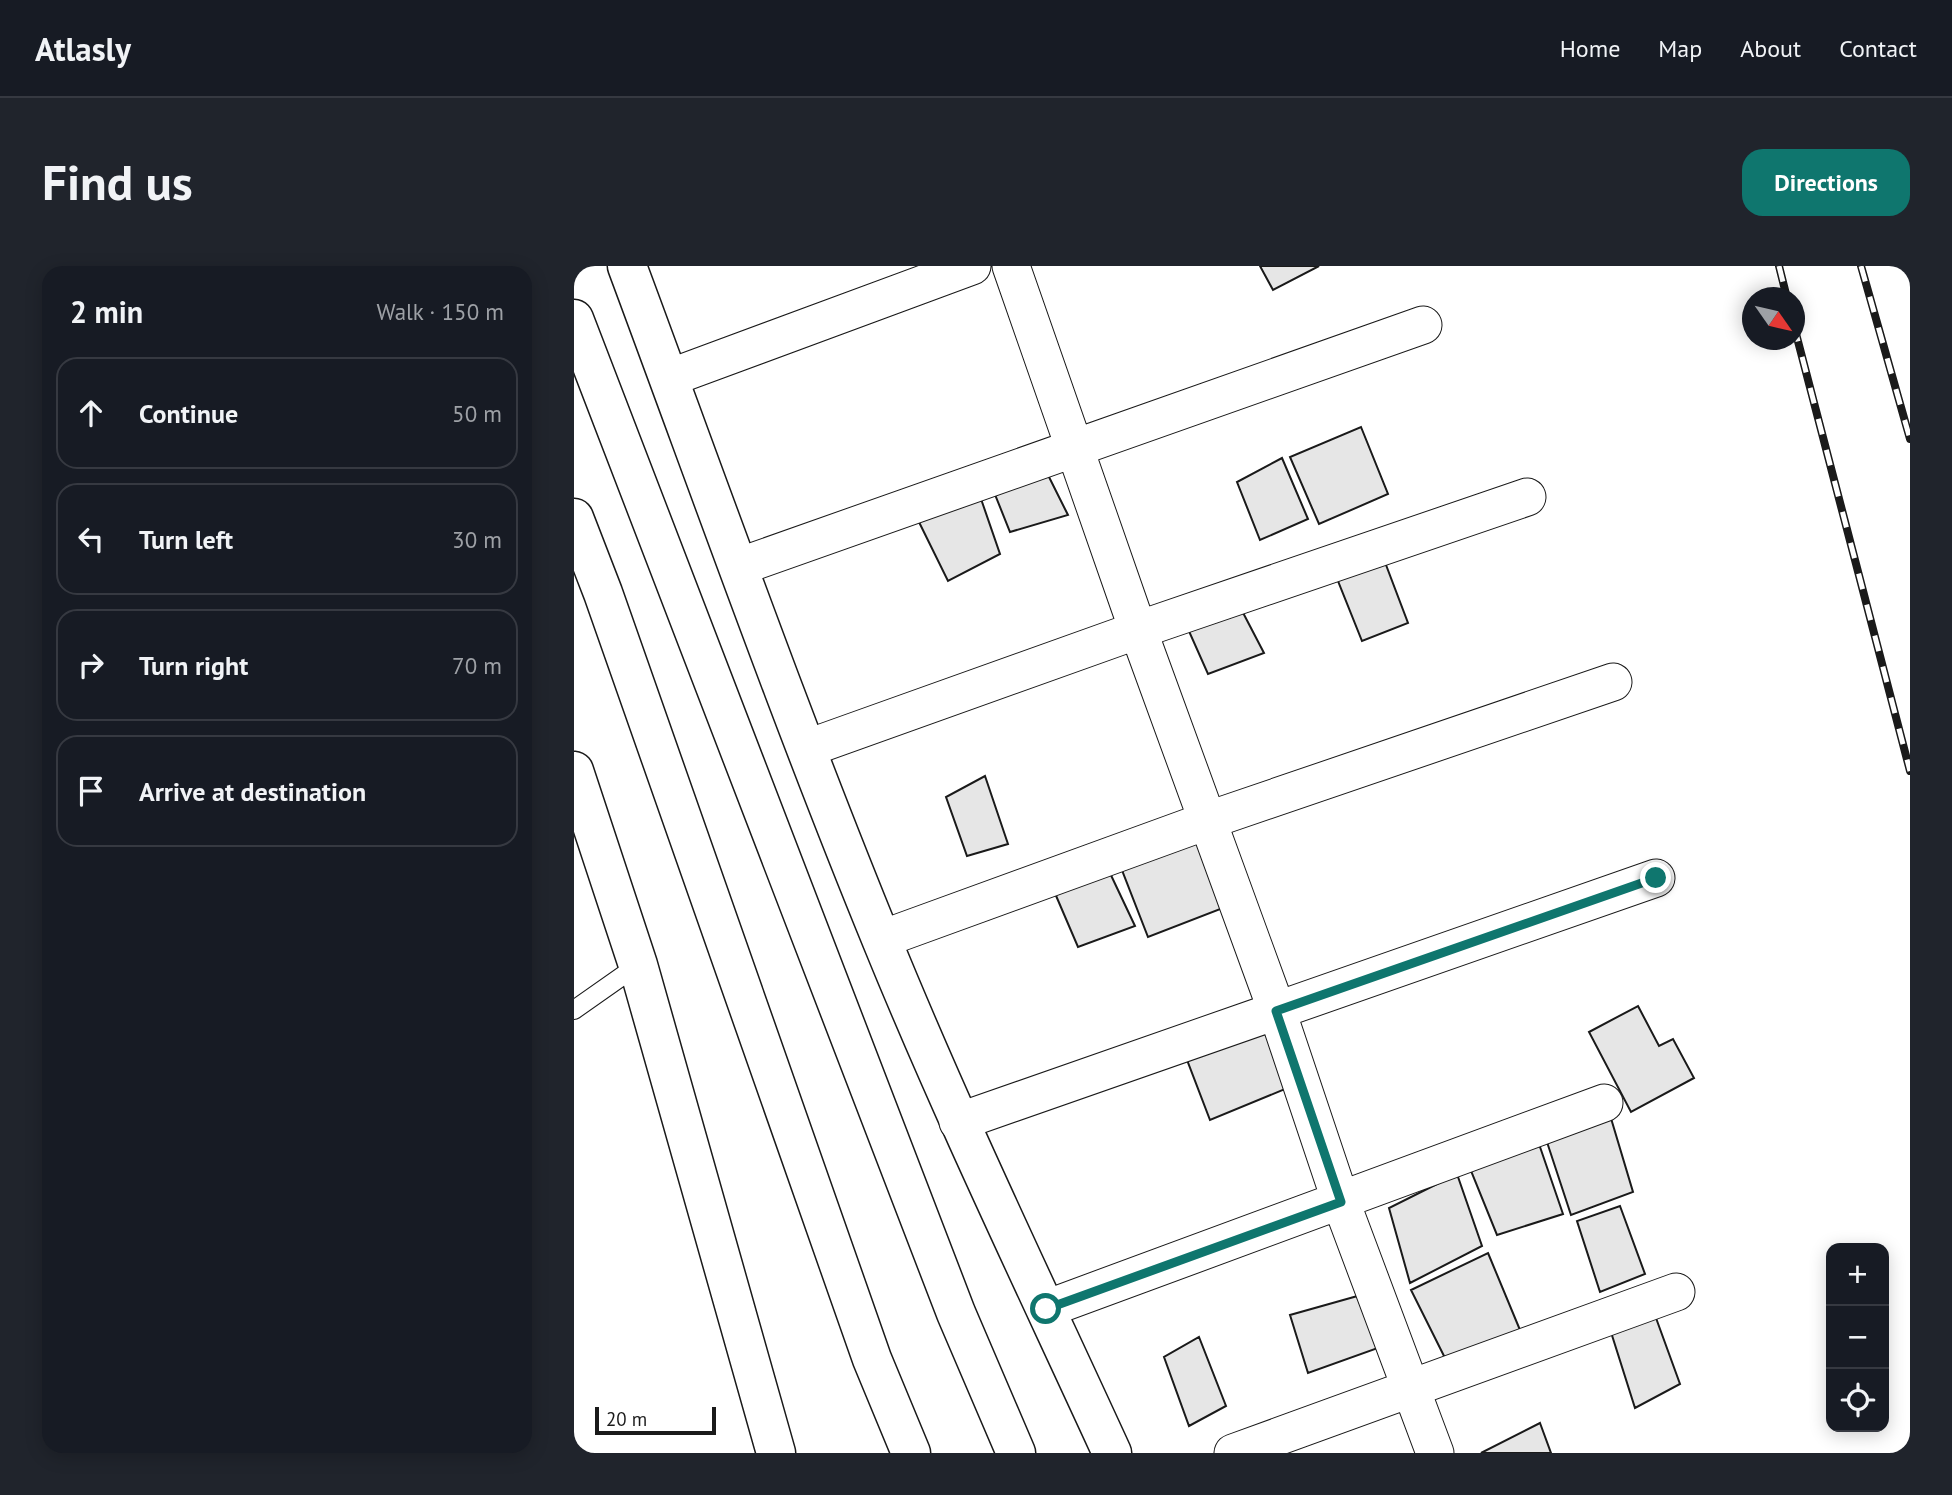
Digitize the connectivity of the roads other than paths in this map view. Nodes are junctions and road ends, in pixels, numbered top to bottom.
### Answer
1 (627, 266) edge
2 (972, 266) edge
3 (1012, 266) edge
4 (574, 318) edge
5 (1423, 325) dead end
6 (669, 378) junction
7 (1075, 448) junction
8 (1527, 497) dead end
9 (574, 518) edge
10 (738, 567) junction
11 (1138, 630) junction
12 (1613, 682) dead end
13 (807, 748) junction
14 (574, 771) edge
15 (1209, 820) junction
16 (1656, 878) dead end
17 (882, 939) junction
18 (638, 965) junction
19 (574, 1010) edge
20 (1276, 1011) junction
21 (1604, 1103) dead end
22 (958, 1122) junction
23 (1341, 1202) junction
24 (1676, 1292) dead end
25 (1046, 1309) junction
26 (1410, 1388) junction
27 (776, 1453) edge
28 (911, 1453) edge
29 (1016, 1453) edge
30 (1112, 1453) edge
31 (1233, 1453) edge
32 (1435, 1453) edge

1 - 6 main road
2 - 6 street
3 - 7 street
4 - 29 main road
5 - 7 street
6 - 10 main road
7 - 10 street
7 - 11 street
8 - 11 street
9 - 28 main road
10 - 13 main road
11 - 13 street
11 - 15 street
12 - 15 street
13 - 17 main road
14 - 18 main road
15 - 17 street
15 - 20 street
16 - 20 street
17 - 22 main road
18 - 19 lane
18 - 27 main road
20 - 22 street
20 - 23 street
21 - 23 street
22 - 25 main road
23 - 25 street
23 - 26 street
24 - 26 street
25 - 30 main road
26 - 31 street
26 - 32 street

